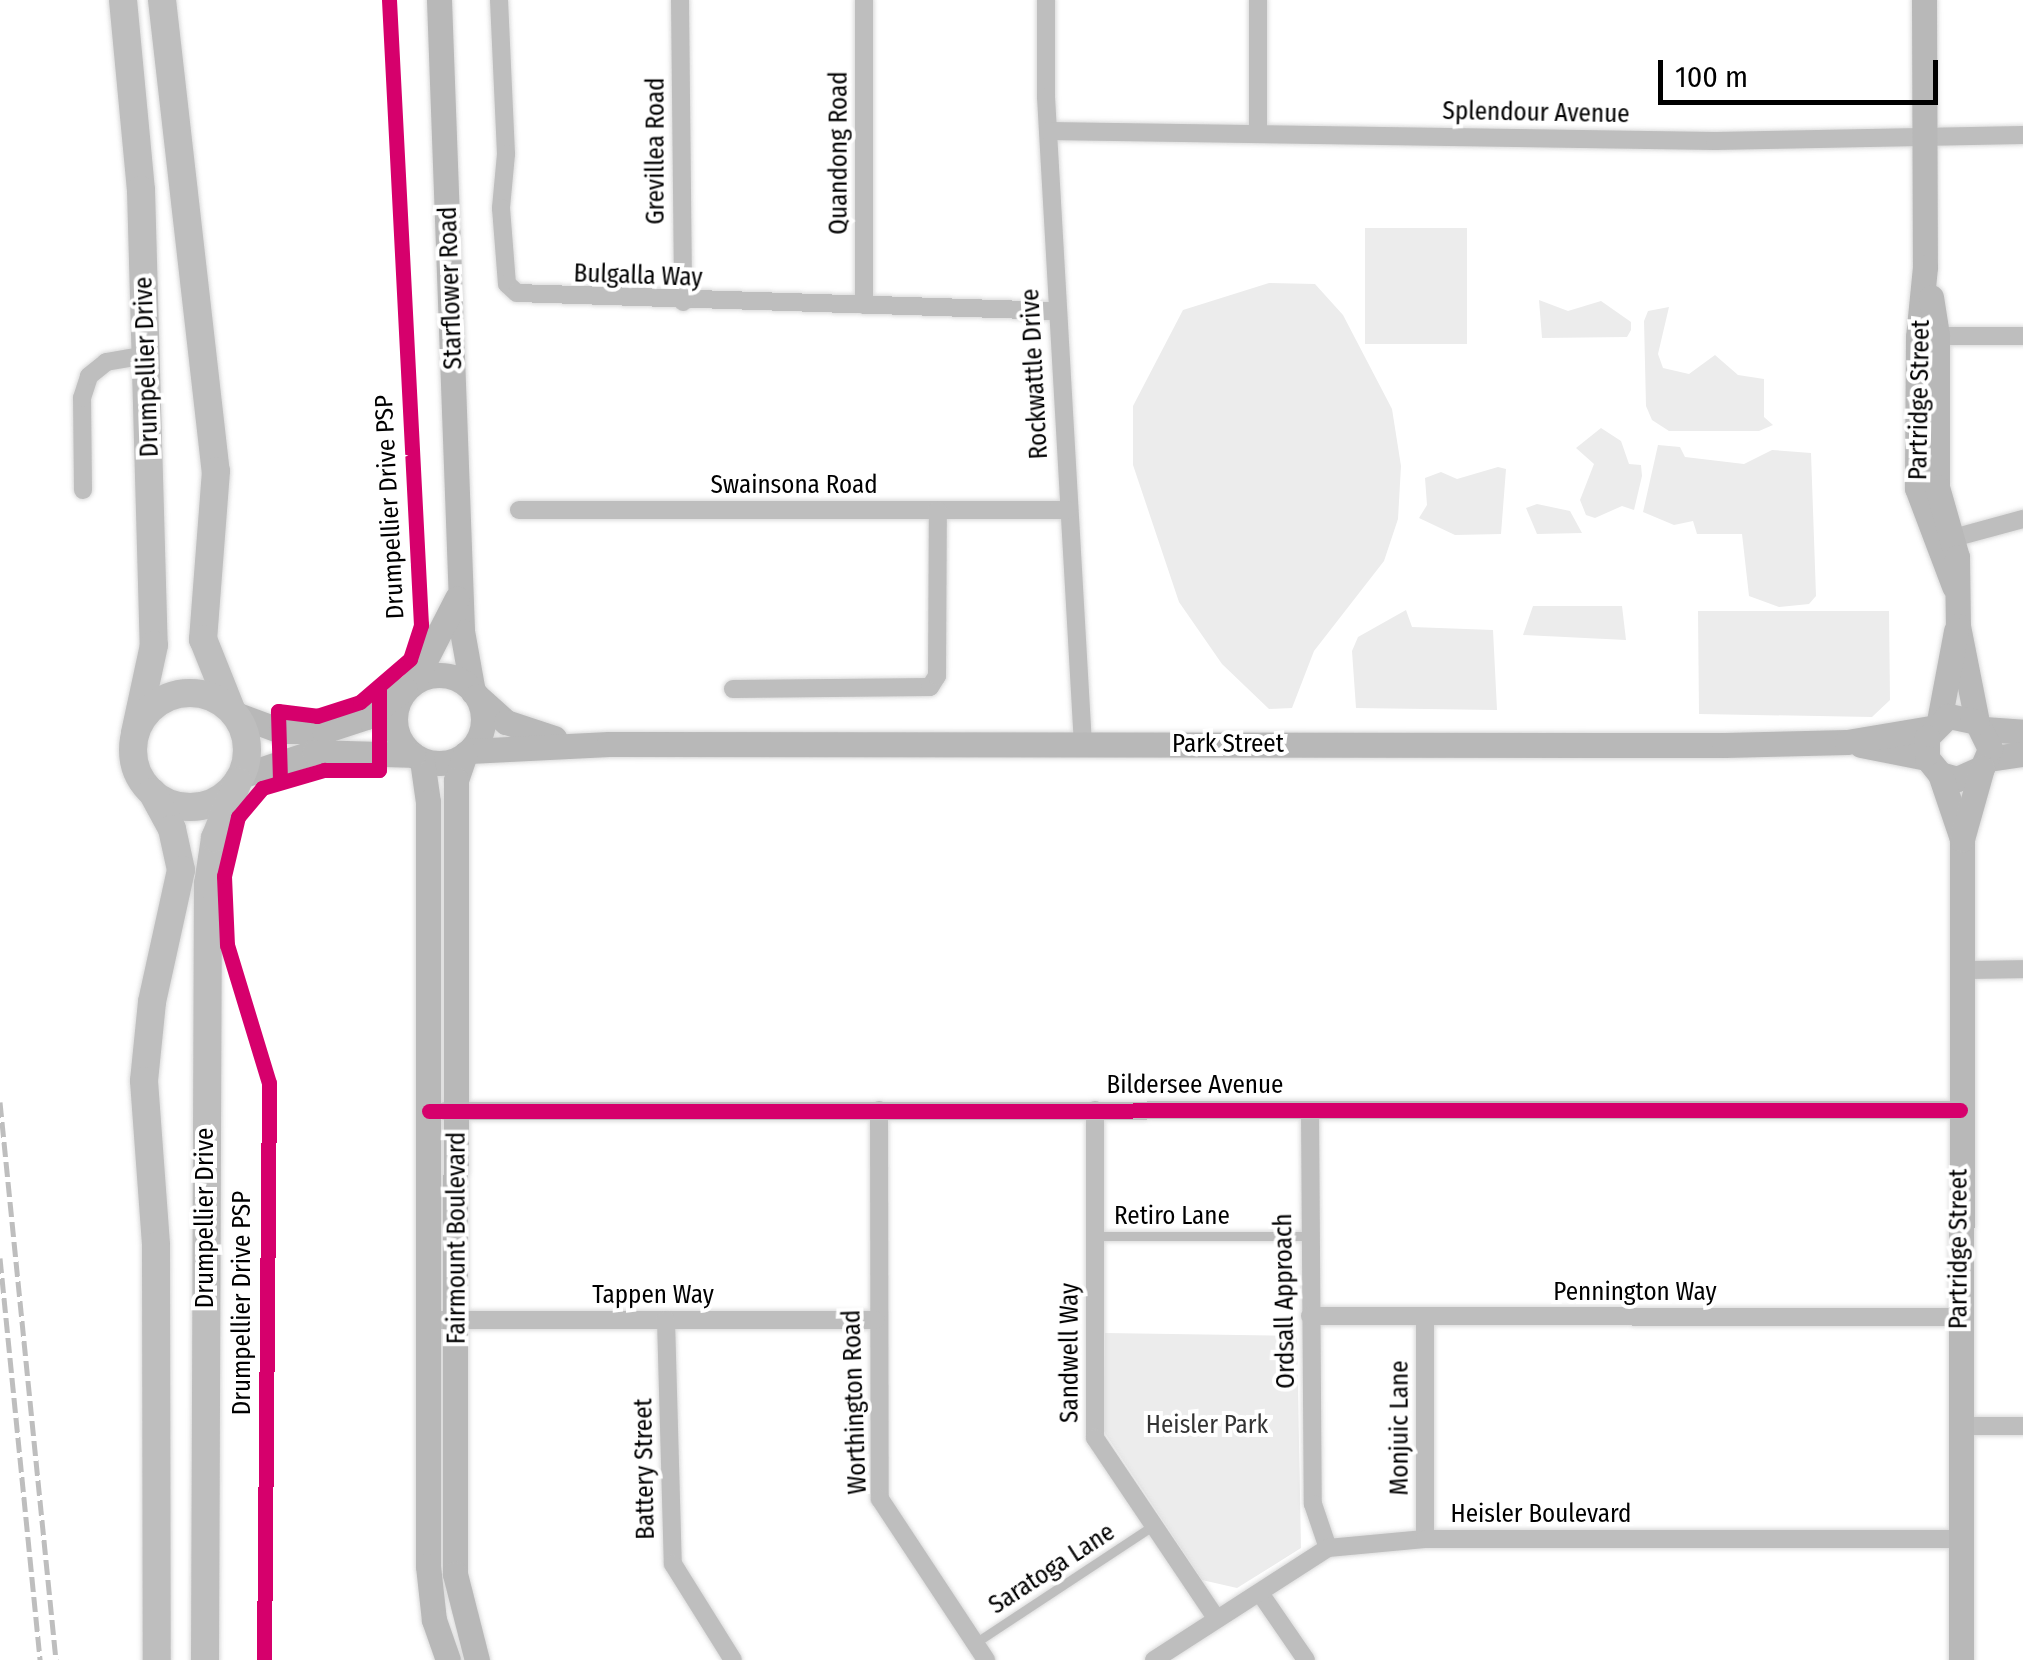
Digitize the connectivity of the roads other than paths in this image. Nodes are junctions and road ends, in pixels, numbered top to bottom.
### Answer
1 (123, 0) edge
2 (162, 0) edge
3 (439, 0) edge
4 (498, 0) edge
5 (680, 0) edge
6 (864, 0) edge
7 (1046, 0) edge
8 (1258, 0) edge
9 (1924, 0) edge
10 (1258, 130) junction
11 (1048, 132) junction
12 (1925, 134) junction
13 (2023, 135) edge
14 (682, 302) junction
15 (864, 305) junction
16 (1056, 311) junction
17 (1928, 336) junction
18 (2023, 336) edge
19 (146, 355) junction
20 (84, 490) dead end
21 (518, 510) dead end
22 (938, 510) junction
23 (1068, 510) junction
24 (2023, 519) edge
25 (1953, 538) junction
26 (463, 576) junction
27 (1954, 586) junction
28 (1958, 626) junction
29 (410, 686) junction
30 (732, 689) dead end
31 (475, 694) junction
32 (233, 712) junction
33 (1936, 724) junction
34 (1981, 726) junction
35 (2023, 732) edge
36 (135, 733) junction
37 (1846, 742) junction
38 (608, 744) junction
39 (1083, 744) junction
40 (467, 753) junction
41 (2023, 754) edge
42 (418, 757) junction
43 (1984, 764) junction
44 (1934, 766) junction
45 (240, 778) junction
46 (152, 792) junction
47 (1962, 839) junction
48 (1962, 970) junction
49 (2023, 970) edge
50 (879, 1110) junction
51 (1095, 1110) junction
52 (1310, 1110) junction
53 (1960, 1110) junction
54 (430, 1111) junction
55 (457, 1111) junction
56 (1096, 1236) junction
57 (1308, 1236) junction
58 (1310, 1316) junction
59 (1424, 1316) junction
60 (1959, 1317) junction
61 (430, 1320) junction
62 (457, 1320) junction
63 (666, 1320) junction
64 (876, 1320) junction
65 (1960, 1426) junction
66 (2023, 1426) edge
67 (1151, 1528) junction
68 (1424, 1539) junction
69 (1960, 1539) junction
70 (1328, 1548) junction
71 (1260, 1593) junction
72 (1216, 1618) junction
73 (975, 1643) junction
74 (157, 1660) edge
75 (204, 1660) edge
76 (448, 1660) edge
77 (478, 1660) edge
78 (733, 1660) edge
79 (986, 1660) edge
80 (1154, 1660) edge
81 (1306, 1660) edge
82 (1961, 1660) edge

1 - 19 main road, Drumpellier Drive
2 - 32 main road, Drumpellier Drive
3 - 26 street, Starflower Road
4 - 14 street, Bulgalla Way
5 - 14 street, Grevillea Road
6 - 15 street, Quandong Road
7 - 11 street, Rockwattle Drive
8 - 10 street
9 - 12 street, Partridge Street
10 - 11 street, Splendour Avenue
10 - 12 street, Splendour Avenue
11 - 16 street, Rockwattle Drive
12 - 13 street, Splendour Avenue
12 - 17 street, Partridge Street
14 - 15 street, Bulgalla Way
15 - 16 street, Bulgalla Way
16 - 23 street, Rockwattle Drive
17 - 18 street
17 - 25 street, Partridge Street
17 - 27 street, Partridge Street
19 - 20 street
19 - 36 main road, Drumpellier Drive
21 - 22 street, Swainsona Road
22 - 23 street, Swainsona Road
22 - 30 street
23 - 39 street, Rockwattle Drive
24 - 25 street
25 - 27 street, Partridge Street
26 - 29 street, Starflower Road
26 - 31 street, Starflower Road
27 - 28 street, Partridge Street
28 - 33 street, Partridge Street
28 - 34 street, Partridge Street
29 - 31 street
29 - 32 street
29 - 42 street
31 - 38 street, Park Street
31 - 40 street
32 - 36 main road
32 - 45 main road
33 - 34 street
33 - 37 street, Park Street
33 - 44 street
34 - 35 street
34 - 43 street
36 - 46 main road
37 - 39 street, Park Street
37 - 44 street, Park Street
38 - 39 street, Park Street
38 - 40 street, Park Street
40 - 42 street
40 - 55 street, Fairmount Boulevard
41 - 43 street
42 - 45 street
42 - 54 street, Fairmount Boulevard
43 - 44 street
43 - 47 street, Partridge Street
44 - 47 street, Partridge Street
45 - 46 main road
45 - 75 main road, Drumpellier Drive
46 - 74 main road, Drumpellier Drive
47 - 48 street, Partridge Street
48 - 49 street
48 - 53 street, Partridge Street
50 - 51 street, Bildersee Avenue
50 - 55 street, Bildersee Avenue
50 - 64 street, Worthington Road
51 - 52 street, Bildersee Avenue
51 - 56 street, Sandwell Way
52 - 53 street, Bildersee Avenue
52 - 57 street, Ordsall Approach
53 - 60 street, Partridge Street
54 - 55 street, Bildersee Avenue
54 - 61 street, Fairmount Boulevard
55 - 62 street, Fairmount Boulevard
56 - 57 lane, Retiro Lane
56 - 67 street, Sandwell Way
57 - 58 street, Ordsall Approach
58 - 59 street, Pennington Way
58 - 70 street, Ordsall Approach
59 - 60 street, Pennington Way
59 - 68 street, Monjuic Lane
60 - 65 street, Partridge Street
61 - 62 street, Tappen Way
61 - 76 street, Fairmount Boulevard
62 - 63 street, Tappen Way
62 - 77 street, Fairmount Boulevard
63 - 64 street, Tappen Way
63 - 78 street, Battery Street
64 - 73 street, Worthington Road
65 - 66 street
65 - 69 street, Partridge Street
67 - 72 street, Sandwell Way
67 - 73 lane, Saratoga Lane
68 - 69 street, Heisler Boulevard
68 - 70 street, Heisler Boulevard
69 - 82 street, Partridge Street
70 - 71 street, Heisler Boulevard
71 - 72 street, Heisler Boulevard
71 - 81 street
72 - 80 street, Heisler Boulevard
73 - 79 street, Worthington Road

